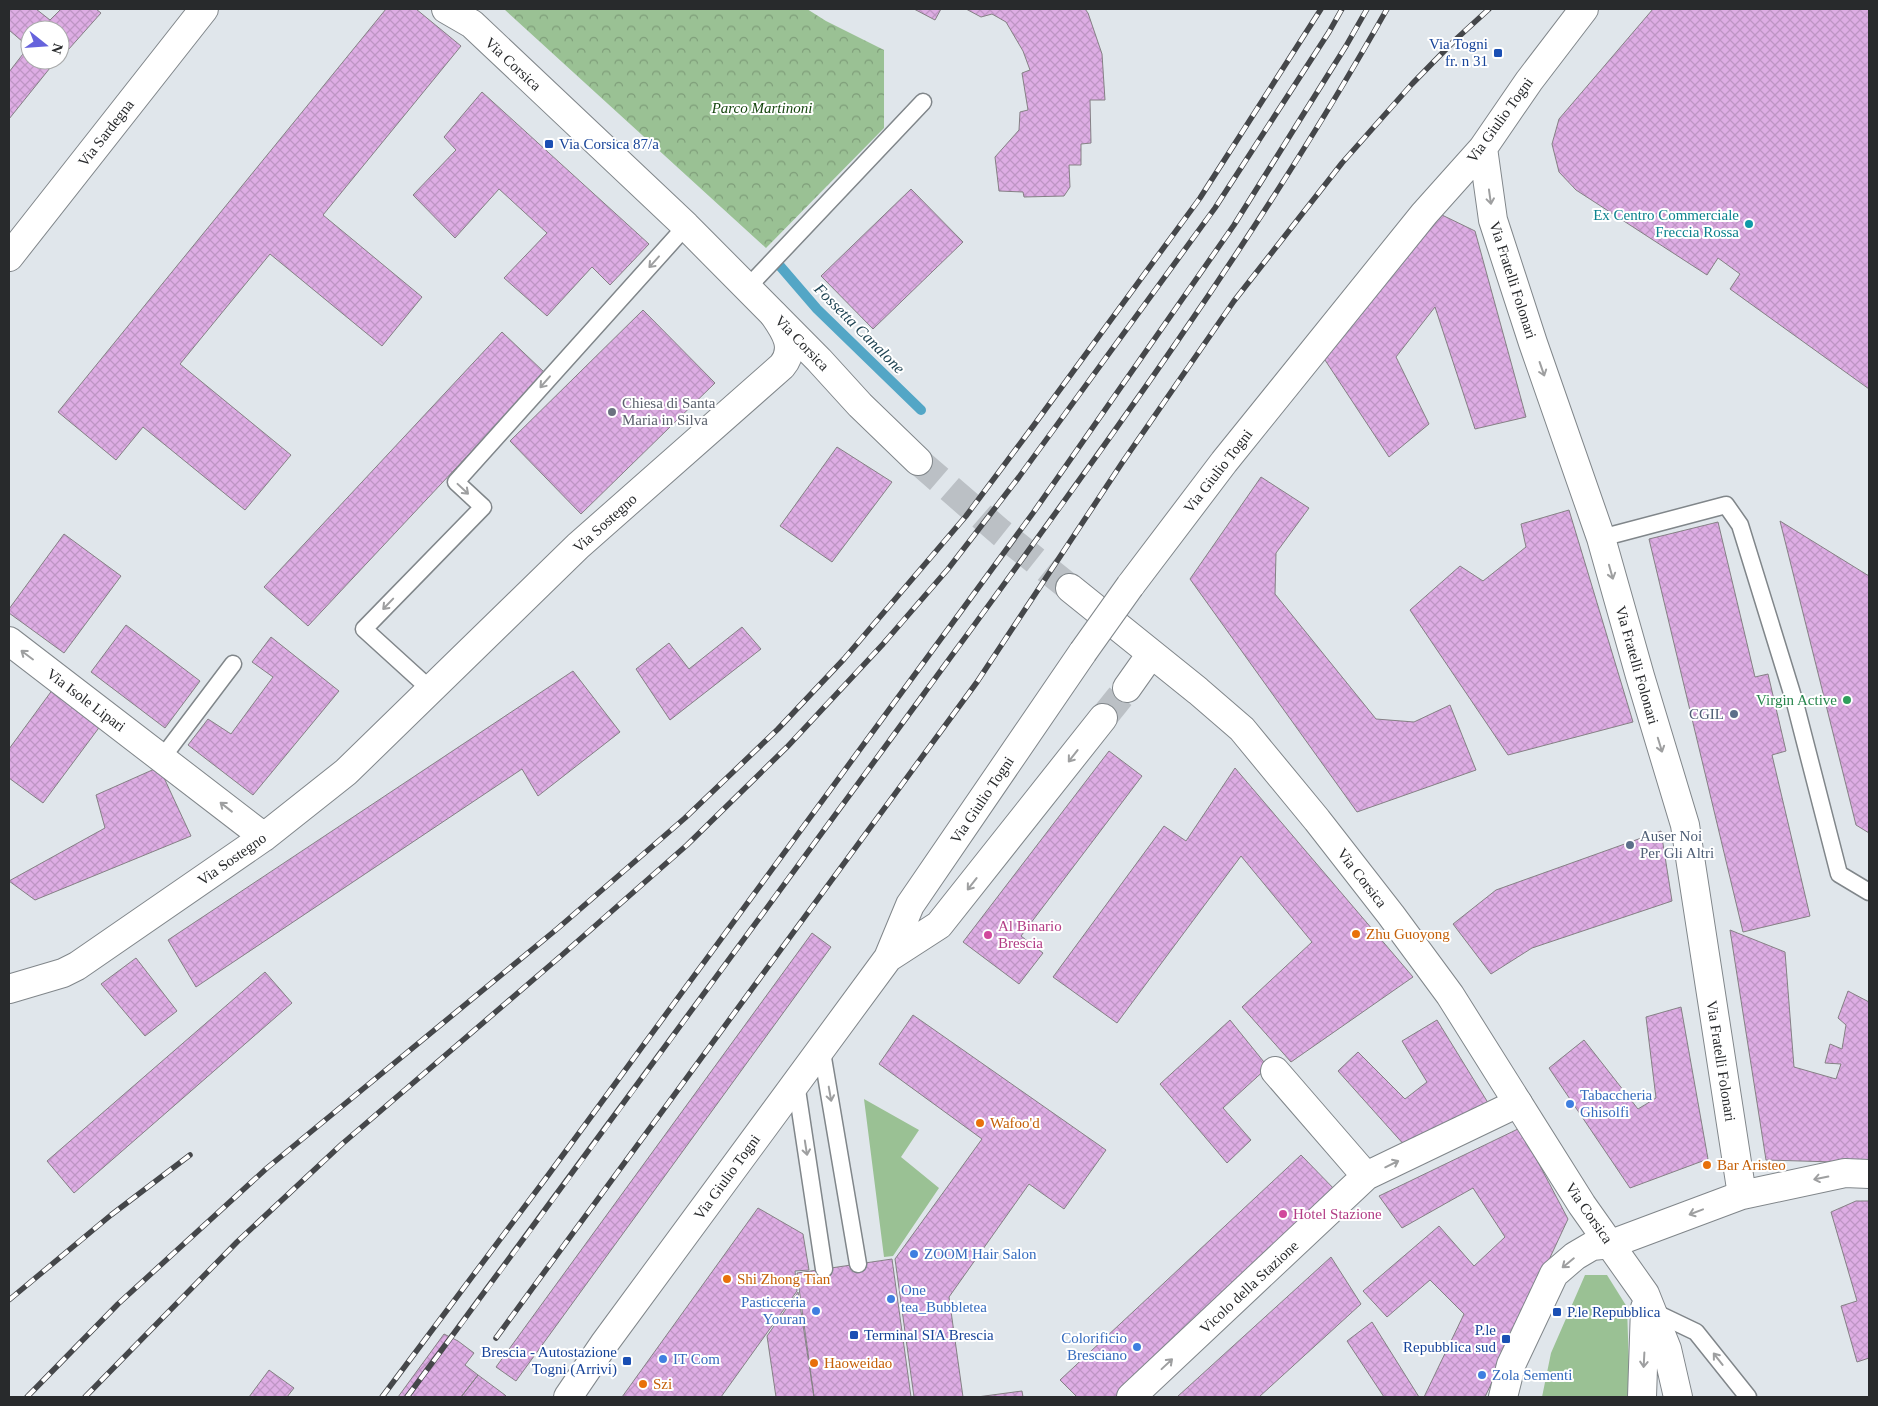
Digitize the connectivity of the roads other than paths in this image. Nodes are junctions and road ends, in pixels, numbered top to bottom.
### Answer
1 (204, 9) edge
2 (446, 9) edge
3 (1584, 9) edge
4 (467, 17) edge
5 (924, 102) dead end
6 (1483, 148) junction
7 (686, 226) junction
8 (9, 257) edge
9 (747, 288) junction
10 (768, 308) junction
11 (784, 363) junction
12 (838, 382) junction
13 (918, 461) tunnel mouth
14 (1601, 538) junction
15 (1070, 588) tunnel mouth
16 (9, 641) edge
17 (1151, 654) junction
18 (233, 664) dead end
19 (1127, 688) tunnel mouth
20 (430, 689) junction
21 (1103, 718) tunnel mouth
22 (162, 758) junction
23 (264, 837) junction
24 (1869, 892) edge
25 (888, 958) junction
26 (9, 990) edge
27 (821, 1046) junction
28 (1275, 1071) dead end
29 (796, 1083) junction
30 (1518, 1103) junction
31 (1869, 1174) edge
32 (1366, 1176) junction
33 (1742, 1195) junction
34 (1611, 1244) junction
35 (858, 1264) dead end
36 (824, 1269) dead end
37 (1648, 1302) junction
38 (1511, 1365) junction
39 (568, 1397) edge
40 (1132, 1397) edge
41 (1503, 1397) edge
42 (1514, 1397) edge
43 (1642, 1397) edge
44 (1678, 1397) edge
45 (1748, 1397) edge

1 - 8 street, Via Sardegna
2 - 4 street, Via Corsica
3 - 6 street, Via Giulio Togni
4 - 7 street, Via Corsica
5 - 9 lane
6 -> 14 street, Via Fratelli Folonari
6 - 25 street, Via Giulio Togni, bridge
7 - 9 street, Via Corsica
7 -> 20 lane
9 - 10 street, Via Corsica
10 - 11 street
10 - 12 street, Via Corsica
11 - 12 street
11 - 20 street, Via Sostegno
12 - 13 street, Via Corsica
14 - 24 lane
14 -> 33 street, Via Fratelli Folonari
15 - 17 street, Via Corsica
22 -> 16 street, Via Isole Lipari
17 - 19 street
17 - 30 street, Via Corsica
18 - 22 lane
20 - 23 street, Via Sostegno
21 -> 25 street, Via Giulio Togni
23 -> 22 street, Via Isole Lipari
23 - 26 street, Via Sostegno
25 - 27 street, Via Giulio Togni
27 - 29 street, Via Giulio Togni
27 -> 35 lane
28 - 32 street
29 -> 36 lane
29 - 39 street, Via Giulio Togni
32 -> 30 street, Vicolo della Stazione
30 - 34 street, Via Corsica
31 -> 33 street
40 -> 32 street, Vicolo della Stazione
33 -> 34 street
34 - 37 street, Via Corsica
34 -> 38 street
37 -> 43 street
37 - 44 street, Via Corsica
45 -> 37 lane
38 - 41 street
38 - 42 lane

